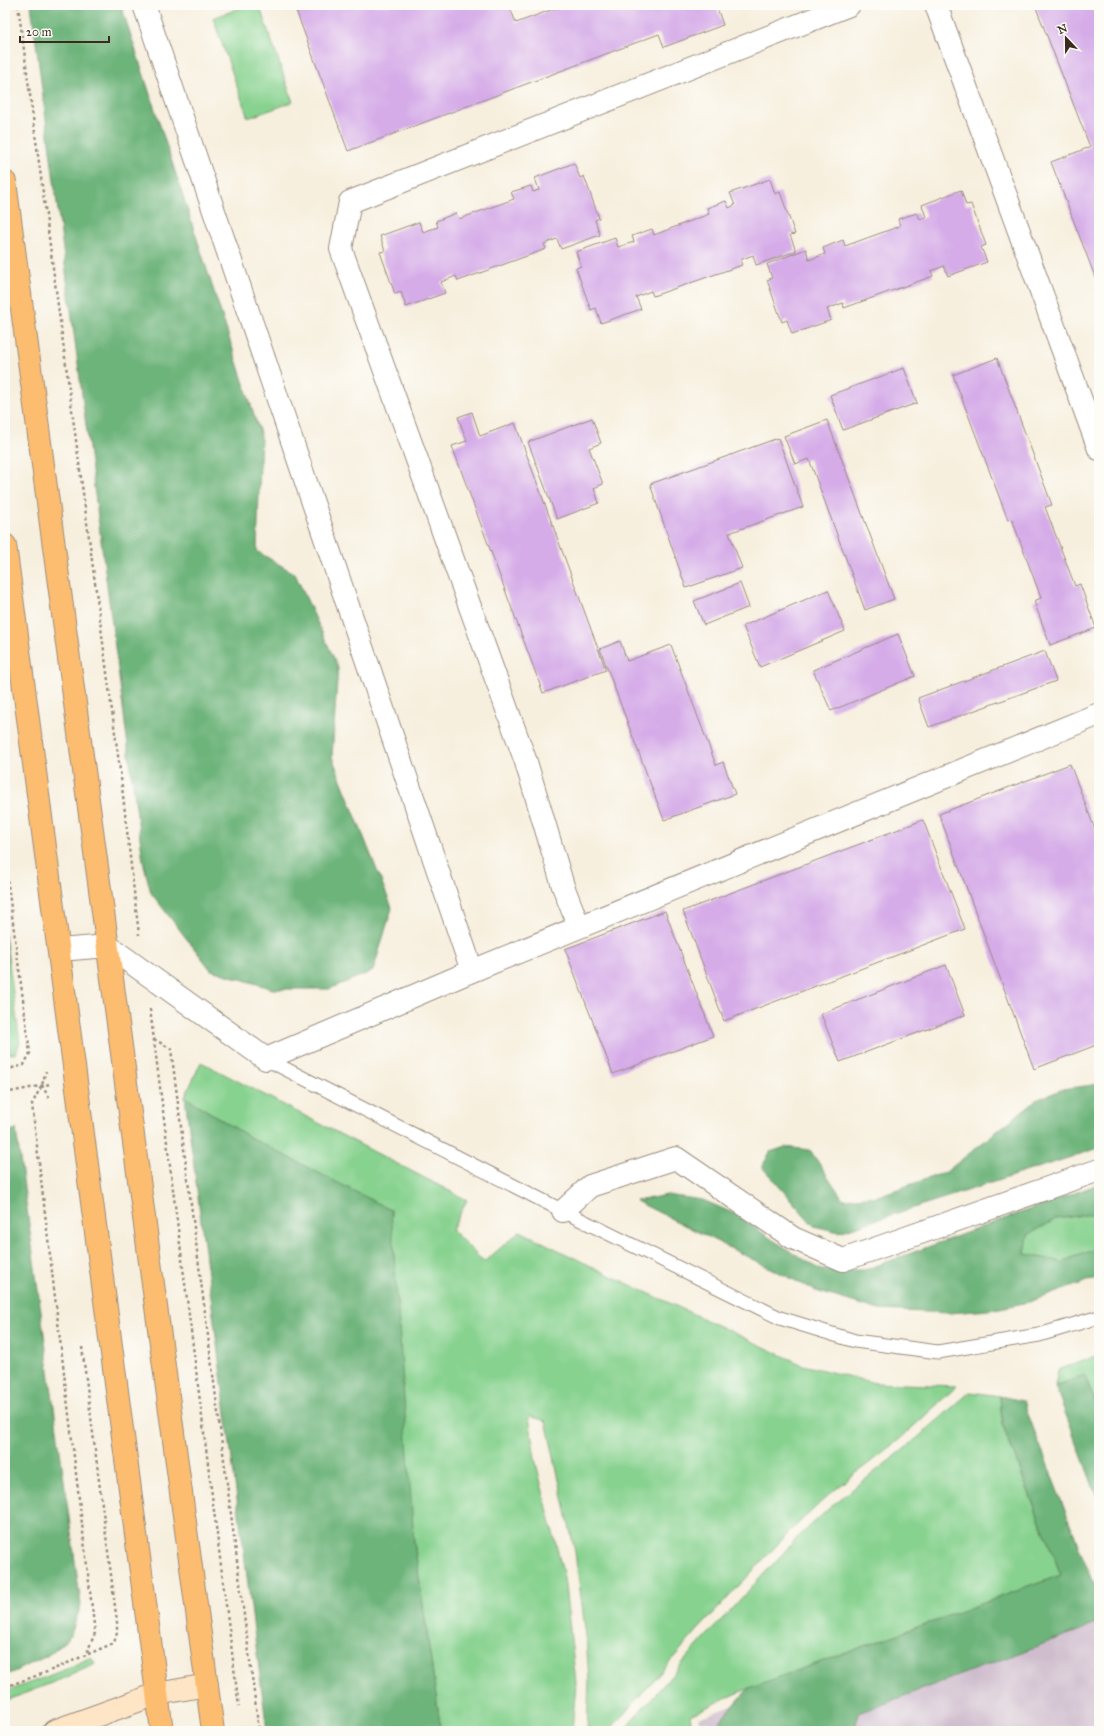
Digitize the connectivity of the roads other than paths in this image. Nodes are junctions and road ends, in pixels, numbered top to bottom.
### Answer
1 (144, 5) edge
2 (849, 5) edge
3 (936, 5) edge
4 (5, 182) edge
5 (1099, 449) edge
6 (5, 545) edge
7 (1099, 714) edge
8 (579, 927) junction
9 (108, 946) junction
10 (59, 950) junction
11 (472, 971) junction
12 (266, 1059) junction
13 (1099, 1170) edge
14 (563, 1211) junction
15 (1099, 1317) edge
16 (208, 1684) junction
17 (157, 1694) junction
18 (54, 1731) edge
19 (162, 1731) edge
20 (213, 1731) edge

1 - 11 street
2 - 8 street
3 - 5 street
4 - 9 highway
6 - 10 highway
7 - 8 street
8 - 11 street
9 - 10 street
9 - 12 street
9 - 16 highway
10 - 17 highway
11 - 12 street
12 - 14 lane
13 - 14 street
14 - 15 lane
16 - 17 main road
16 - 20 highway
17 - 18 main road
17 - 19 highway

